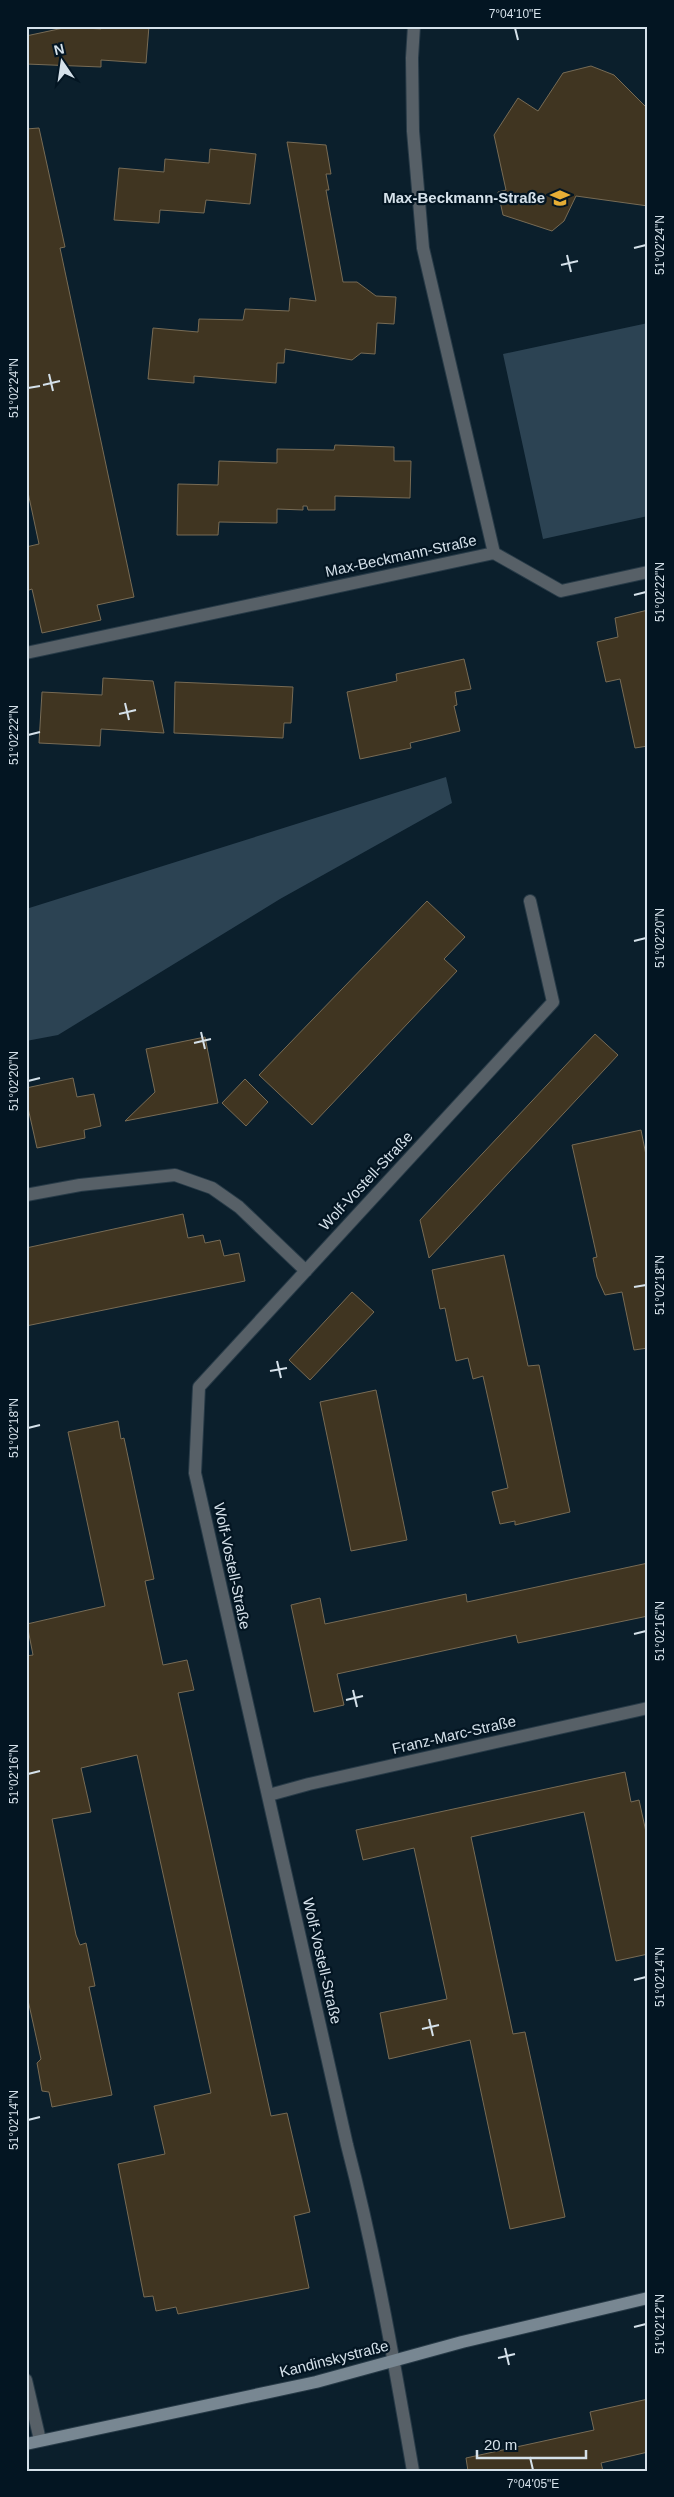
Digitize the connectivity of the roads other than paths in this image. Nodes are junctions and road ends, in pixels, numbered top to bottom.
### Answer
1 (414, 26) edge
2 (494, 552) junction
3 (648, 572) edge
4 (26, 652) edge
5 (530, 902) dead end
6 (26, 1195) edge
7 (306, 1271) junction
8 (648, 1708) edge
9 (268, 1795) junction
10 (648, 2298) edge
11 (394, 2361) junction
12 (26, 2380) edge
13 (40, 2440) junction
14 (26, 2444) edge
15 (413, 2471) edge

1 - 2 street, Max-Beckmann-Straße
2 - 3 street
2 - 4 street, Max-Beckmann-Straße
5 - 7 street, Wolf-Vostell-Straße
6 - 7 street
7 - 9 street, Wolf-Vostell-Straße
8 - 9 street, Franz-Marc-Straße
9 - 11 street, Wolf-Vostell-Straße
10 - 11 street, Kandinskystraße
11 - 13 street, Kandinskystraße
11 - 15 street, Wolf-Vostell-Straße
12 - 13 street
13 - 14 street, Kandinskystraße

